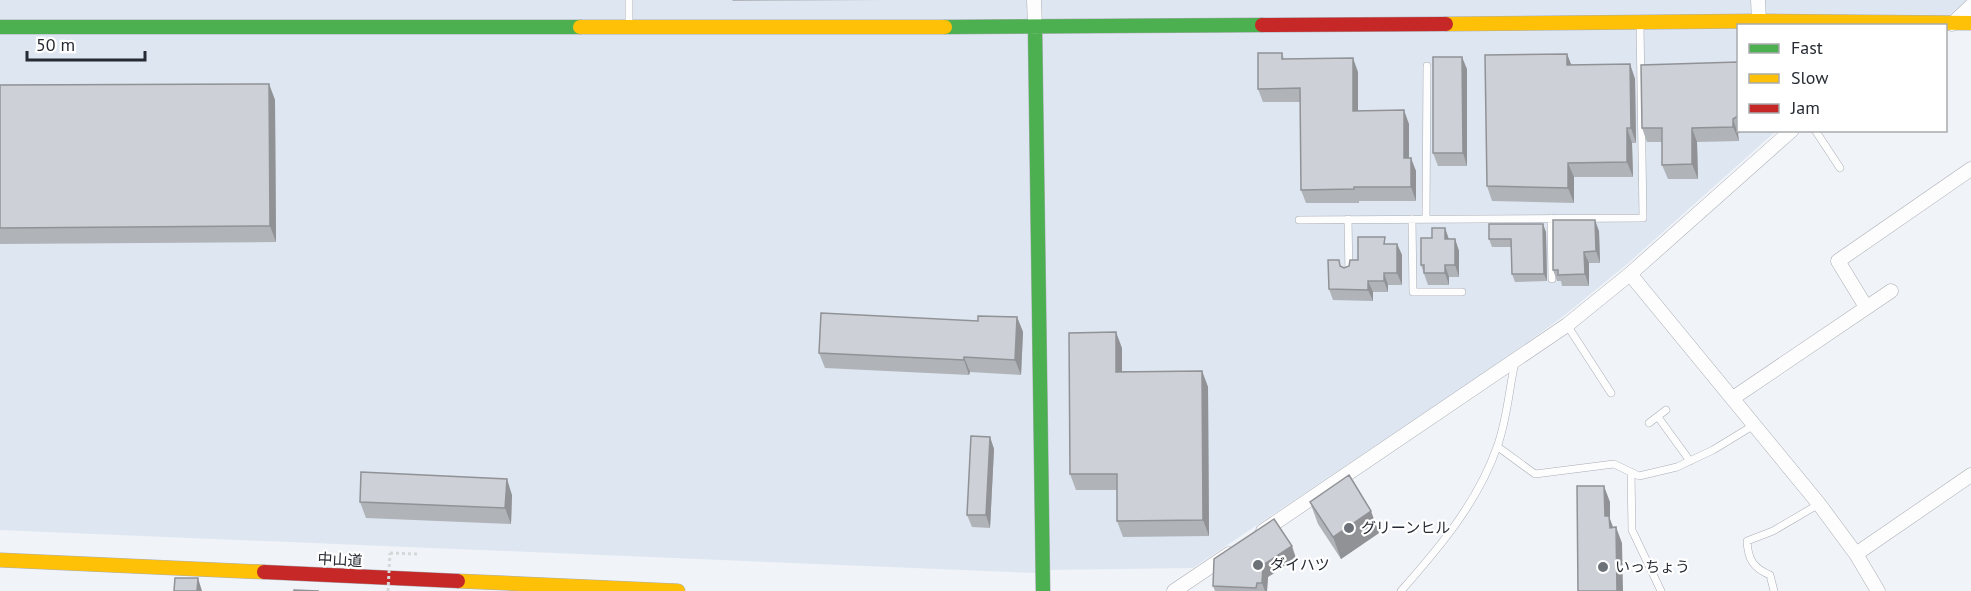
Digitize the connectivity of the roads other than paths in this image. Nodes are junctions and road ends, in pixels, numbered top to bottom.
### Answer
1 (629, 0) edge
2 (1034, 0) edge
3 (1758, 0) edge
4 (1971, 6) edge
5 (1759, 21) junction
6 (1640, 22) junction
7 (1971, 23) edge
8 (1880, 24) edge
9 (1947, 24) edge
10 (1952, 24) junction
11 (0, 27) edge
12 (629, 27) junction
13 (1035, 27) junction
14 (1427, 66) dead end
15 (1630, 68) edge
16 (1641, 68) junction
17 (1652, 68) edge
18 (1790, 132) edge
19 (1816, 132) edge
20 (1840, 168) dead end
21 (1971, 170) edge
22 (1551, 218) junction
23 (1348, 219) junction
24 (1412, 219) junction
25 (1426, 219) junction
26 (1299, 220) dead end
27 (1348, 274) edge
28 (1630, 274) junction
29 (1552, 279) edge
30 (1891, 291) dead end
31 (1462, 292) dead end
32 (1866, 308) junction
33 (1567, 325) junction
34 (1515, 362) junction
35 (1611, 393) dead end
36 (1733, 398) junction
37 (1666, 410) dead end
38 (1658, 417) junction
39 (1648, 423) dead end
40 (1754, 425) junction
41 (1498, 447) junction
42 (1690, 461) junction
43 (1631, 473) junction
44 (1971, 475) edge
45 (1819, 504) junction
46 (1856, 554) junction
47 (0, 560) edge
48 (374, 584) edge
49 (678, 591) edge
50 (1043, 591) edge
51 (1174, 591) edge
52 (1401, 591) edge
53 (1661, 591) edge
54 (1774, 591) edge
55 (1878, 591) edge

1 - 12 lane
2 - 13 street
3 - 5 street
4 - 10 street
5 - 6 main road
5 - 8 main road
6 - 13 main road
6 - 16 lane
7 - 10 main road
9 - 10 main road
11 - 12 main road
12 - 13 main road
13 - 50 main road
14 - 25 lane
15 - 16 lane
16 - 17 lane
16 - 22 lane
18 - 28 street
19 - 20 lane
21 - 32 street
22 - 25 lane
22 - 29 lane
23 - 24 lane
23 - 26 lane
23 - 27 lane
24 - 25 lane
24 - 31 lane
28 - 33 street
28 - 36 street
30 - 32 street
32 - 36 street
33 - 34 street
33 - 35 lane
34 - 41 lane
34 - 51 street
36 - 40 street
37 - 38 lane
38 - 39 lane
38 - 42 lane
40 - 42 lane
40 - 45 street
41 - 43 lane
41 - 52 lane
42 - 43 lane
43 - 53 lane
44 - 46 street
45 - 46 street
45 - 54 lane
46 - 55 street
47 - 48 main road, 中山道
48 - 49 main road, 中山道

